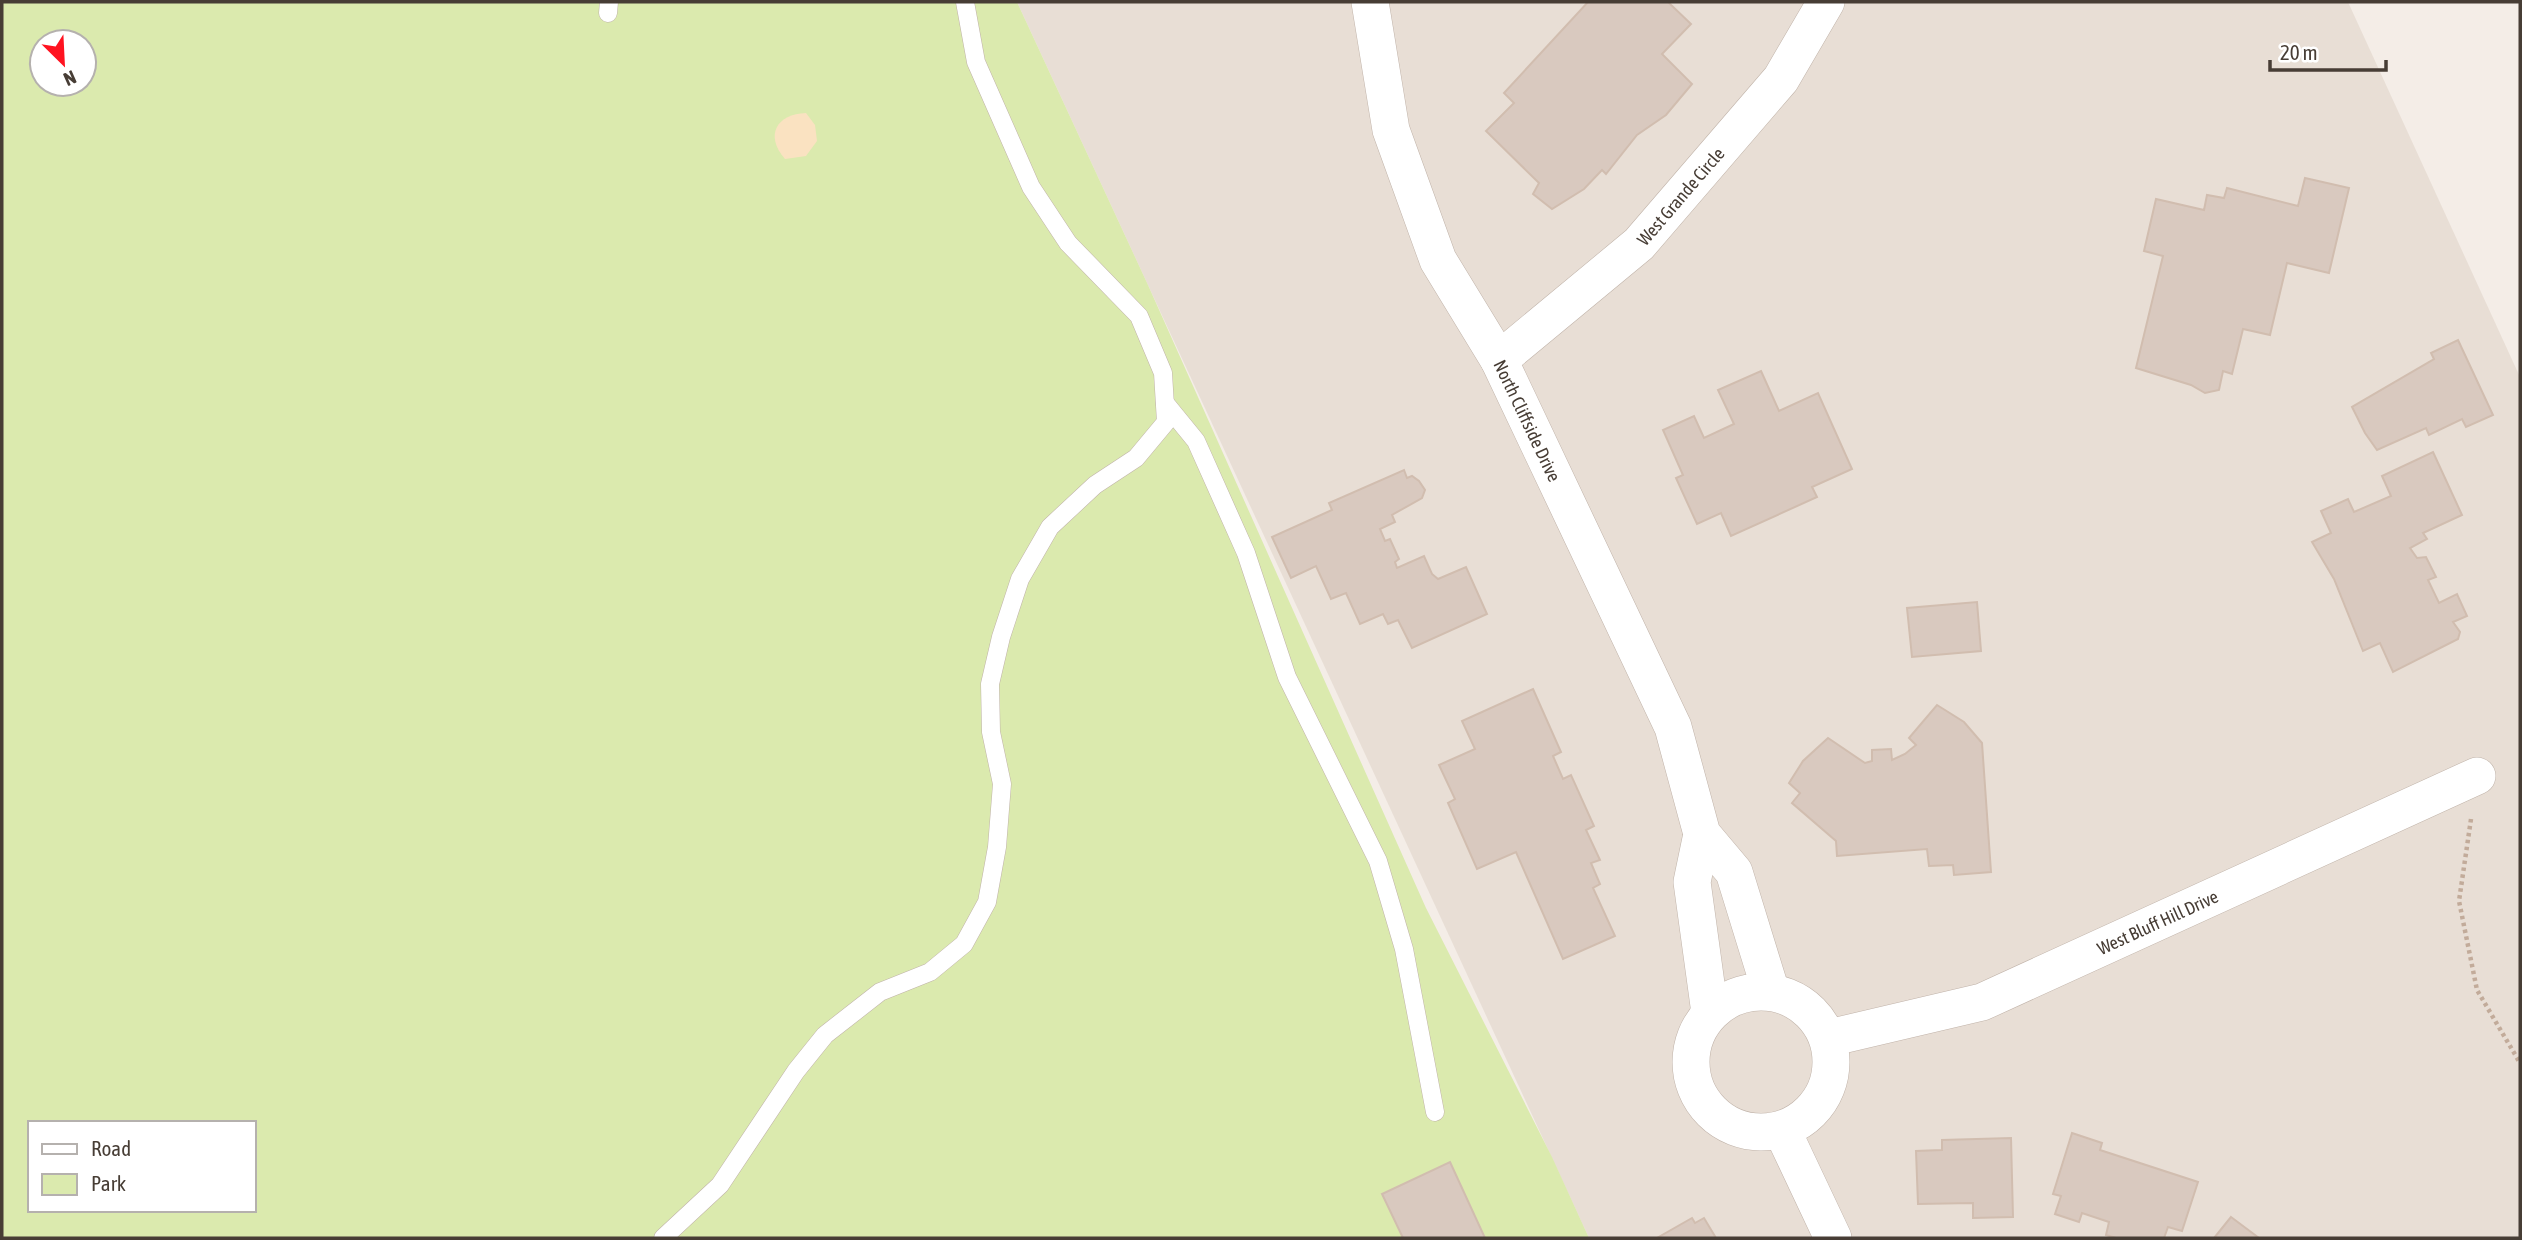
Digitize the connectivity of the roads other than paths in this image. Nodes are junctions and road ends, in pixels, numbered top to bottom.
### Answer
1 (965, 2) edge
2 (1370, 2) edge
3 (1826, 2) edge
4 (1499, 359) junction
5 (1165, 403) junction
6 (2477, 776) road end
7 (1702, 834) junction
8 (1770, 992) junction
9 (1710, 1013) junction
10 (1829, 1038) junction
11 (1435, 1112) dead end
12 (1782, 1130) junction
13 (663, 1238) edge
14 (1833, 1238) edge

1 - 5 lane
2 - 4 street, North Cliffside Drive
3 - 4 street, West Grande Circle
4 - 7 street, North Cliffside Drive
5 - 11 lane
5 - 13 lane
6 - 10 street, West Bluff Hill Drive
7 - 8 street, North Cliffside Drive
7 - 9 street, North Cliffside Drive
8 - 9 street
8 - 10 street
9 - 12 street
10 - 12 street
12 - 14 street

